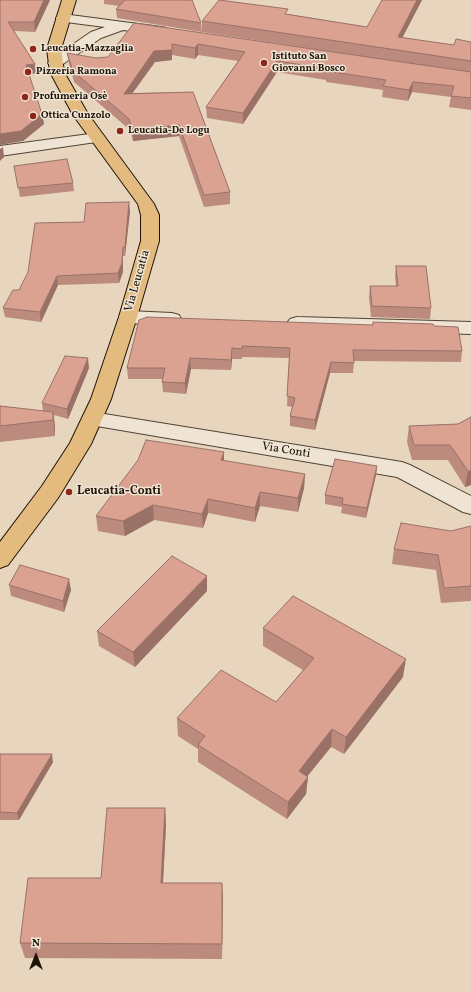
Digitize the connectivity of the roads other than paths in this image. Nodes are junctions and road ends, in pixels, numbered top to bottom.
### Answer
1 (69, 0) edge
2 (62, 18) junction
3 (122, 26) junction
4 (176, 34) edge
5 (55, 63) junction
6 (97, 138) junction
7 (0, 151) edge
8 (128, 317) junction
9 (192, 320) edge
10 (280, 322) edge
11 (471, 328) edge
12 (92, 419) junction
13 (471, 506) edge
14 (0, 558) edge

1 - 2 main road, Via Leucatia
2 - 3 street
2 - 5 main road, Via Leucatia
3 - 4 street
3 - 5 street
5 - 6 main road, Via Leucatia
6 - 7 street
6 - 8 main road, Via Leucatia
8 - 9 street
8 - 12 main road, Via Leucatia
10 - 11 street
12 - 13 street, Via Conti
12 - 14 main road, Via Leucatia

